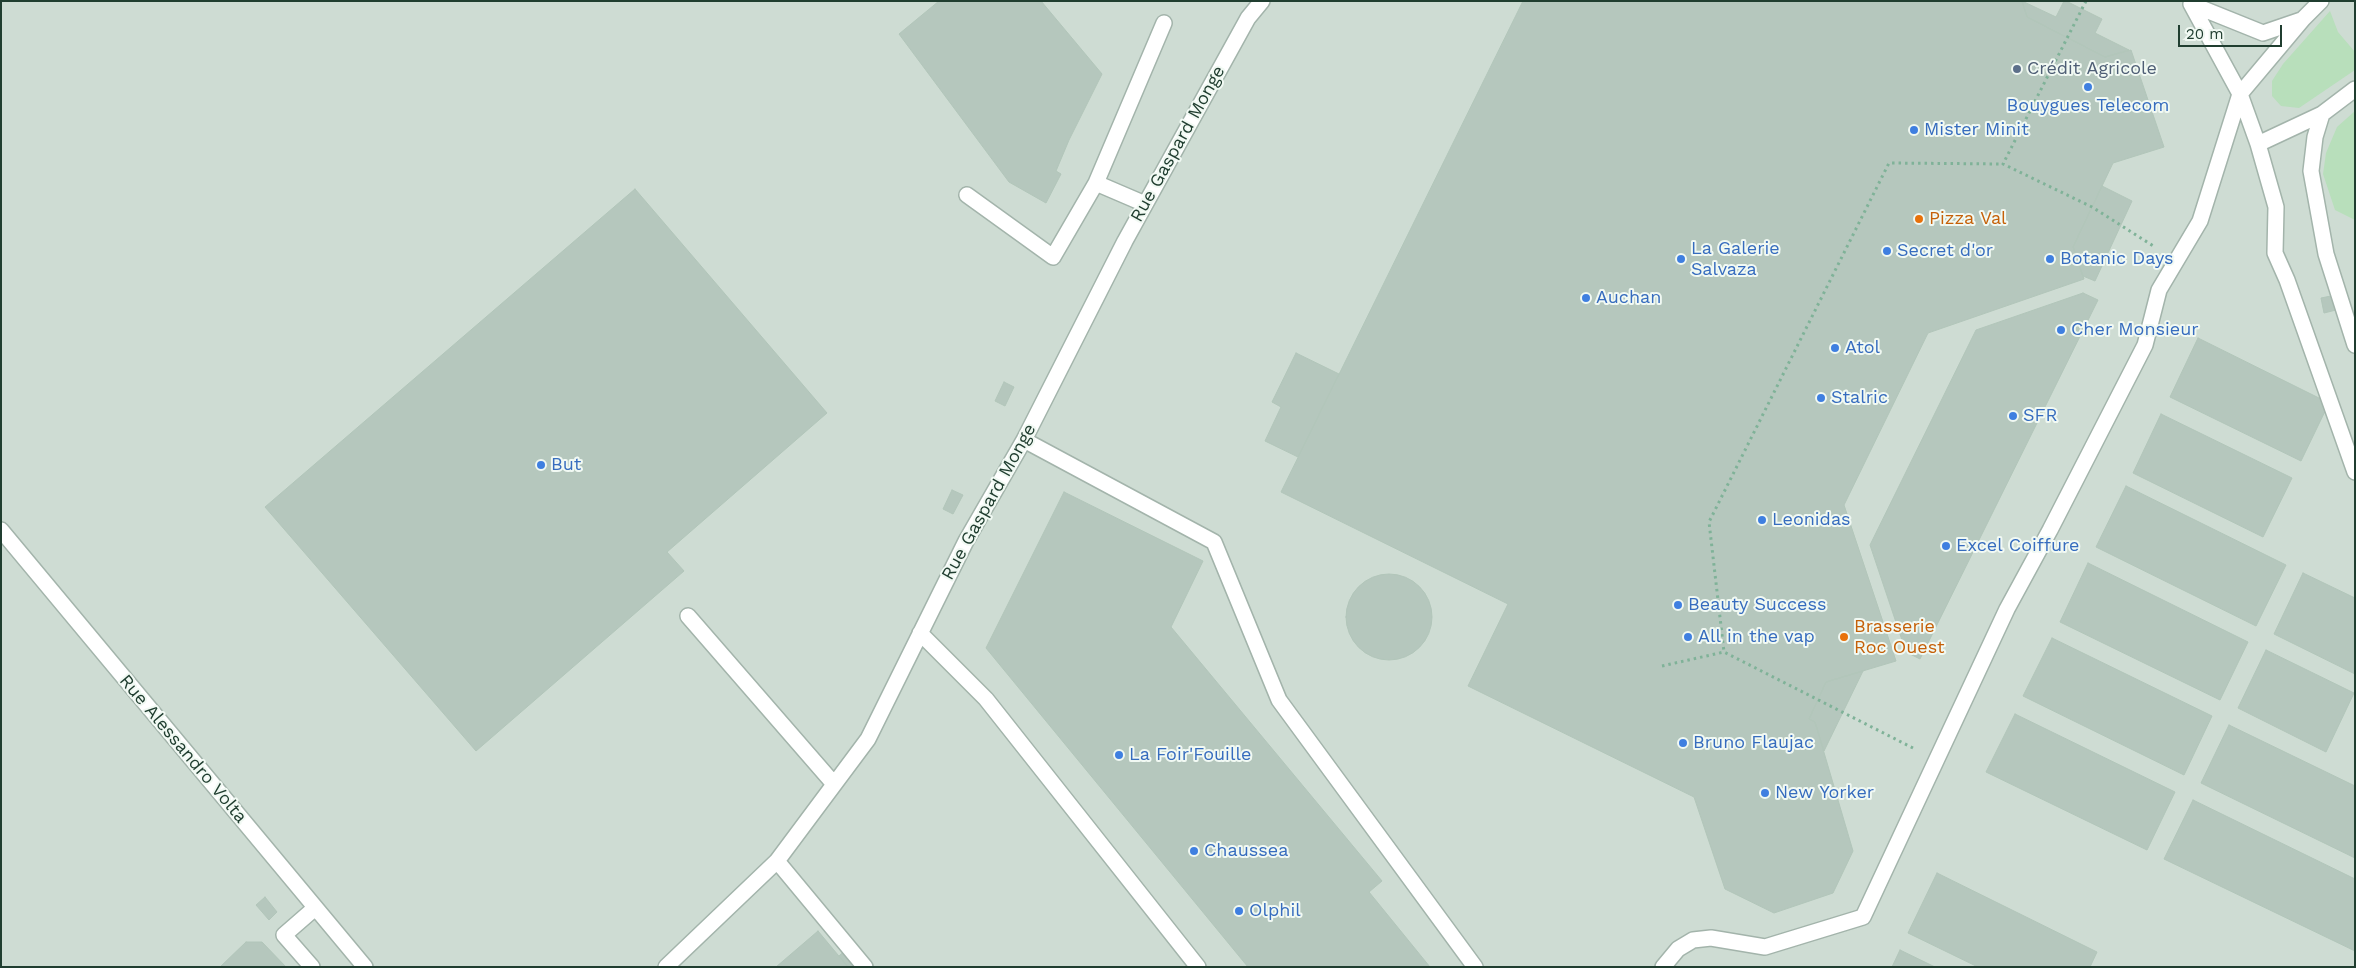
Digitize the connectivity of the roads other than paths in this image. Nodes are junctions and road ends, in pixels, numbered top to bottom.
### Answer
1 (1262, 1) edge
2 (2322, 1) edge
3 (2303, 19) junction
4 (1164, 23) dead end
5 (2355, 89) edge
6 (2240, 94) junction
7 (2322, 114) junction
8 (2258, 144) junction
9 (1096, 183) junction
10 (967, 195) dead end
11 (1145, 204) junction
12 (2355, 345) edge
13 (1024, 440) junction
14 (2355, 472) edge
15 (1, 530) edge
16 (688, 616) dead end
17 (920, 633) junction
18 (834, 784) junction
19 (777, 861) junction
20 (315, 908) junction
21 (312, 967) edge
22 (365, 967) edge
23 (666, 967) edge
24 (864, 967) edge
25 (1198, 967) edge
26 (1475, 967) edge
27 (1663, 967) edge

1 - 11 street, Rue Gaspard Monge
2 - 3 street
3 - 6 street
3 - 6 street
4 - 9 street
5 - 7 street
6 - 8 street
6 - 27 street
7 - 8 street
7 - 12 street
8 - 14 street
9 - 10 street
9 - 11 street
11 - 13 street, Rue Gaspard Monge
13 - 17 street, Rue Gaspard Monge
13 - 26 street
15 - 20 street, Rue Alessandro Volta
16 - 18 street
17 - 18 street, Rue Gaspard Monge
17 - 25 street
18 - 19 street, Rue Gaspard Monge
19 - 23 street, Rue Gaspard Monge
19 - 24 street
20 - 21 street
20 - 22 street, Rue Alessandro Volta

